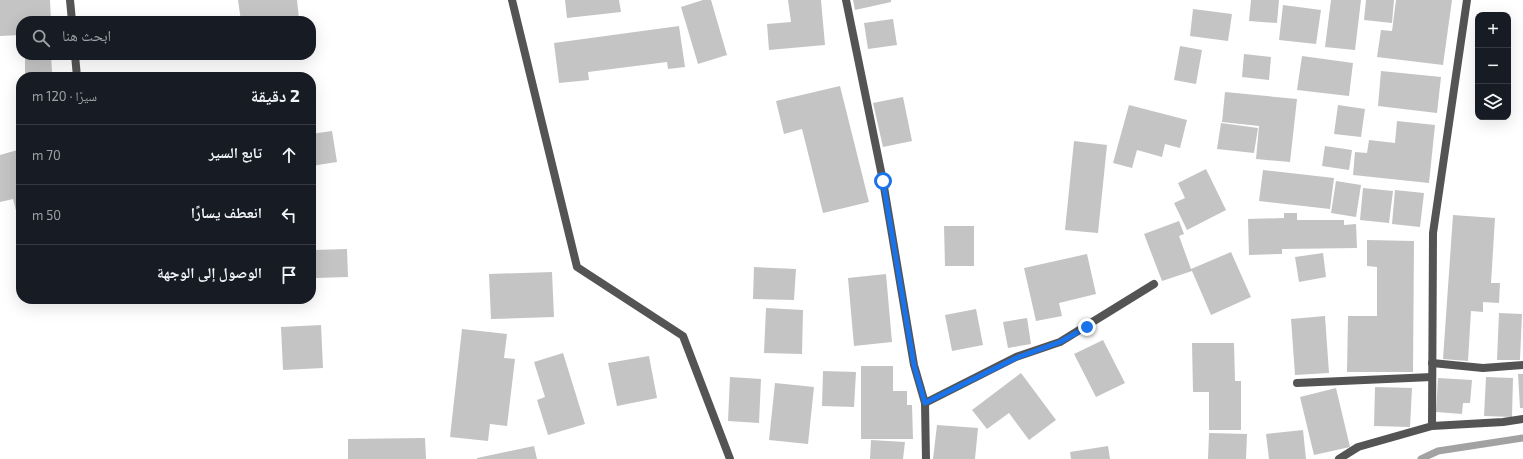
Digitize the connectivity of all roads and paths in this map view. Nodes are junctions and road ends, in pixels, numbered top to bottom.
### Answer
1 (70, 0) edge
2 (512, 0) edge
3 (846, 0) edge
4 (1467, 0) edge
5 (72, 16) edge
6 (75, 60) edge
7 (77, 72) edge
8 (1154, 284) dead end
9 (1432, 363) junction
10 (1523, 365) edge
11 (1432, 377) junction
12 (1297, 383) dead end
13 (925, 403) junction
14 (1523, 419) edge
15 (1432, 426) junction
16 (730, 459) edge
17 (926, 459) edge
18 (1339, 459) edge

1 - 5 street
2 - 16 street
3 - 13 street
4 - 9 street
6 - 7 street
8 - 13 street
9 - 10 street
9 - 11 street
11 - 12 street
11 - 15 street
13 - 17 street
14 - 15 street
15 - 18 street

